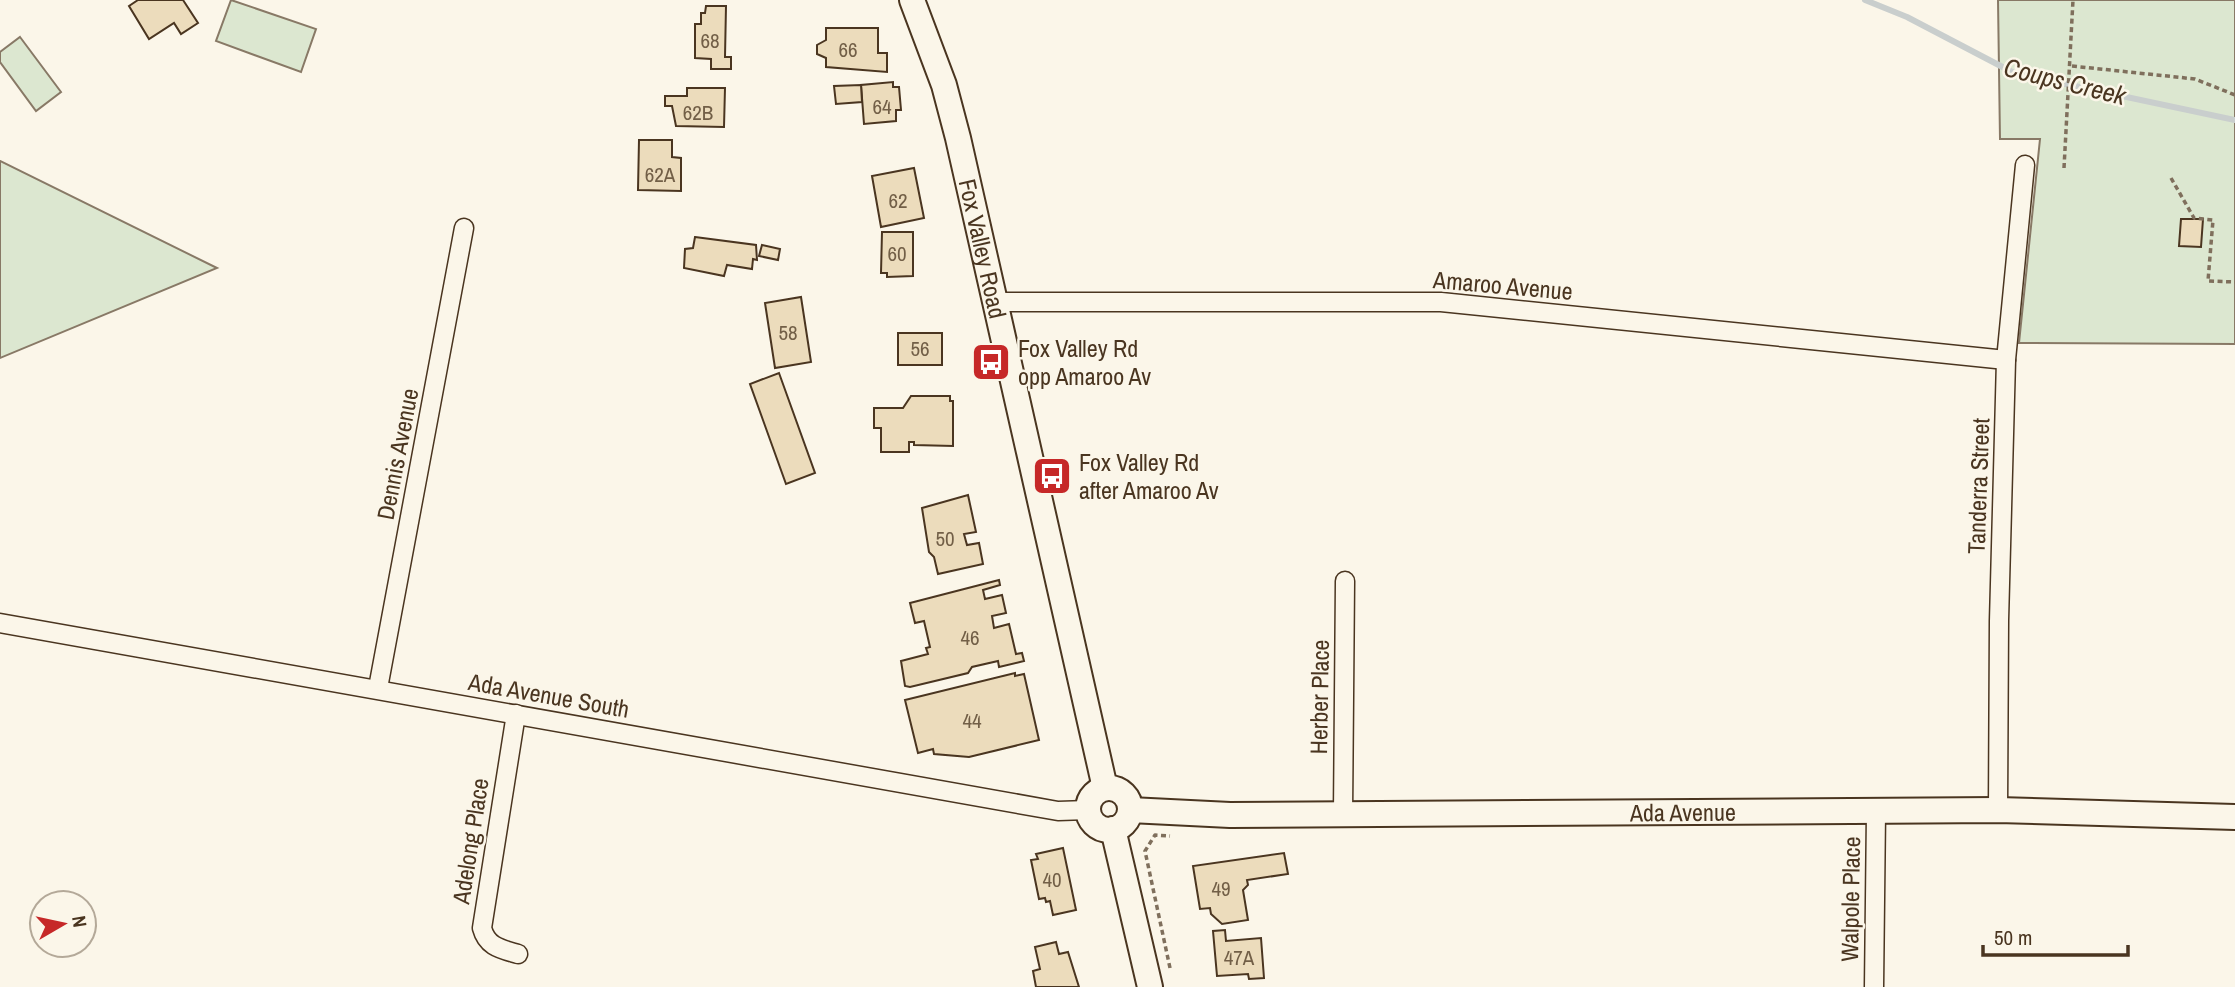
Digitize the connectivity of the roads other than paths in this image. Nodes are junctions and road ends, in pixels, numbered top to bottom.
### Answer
1 (912, 0) edge
2 (2025, 165) dead end
3 (464, 228) dead end
4 (993, 302) junction
5 (2006, 360) junction
6 (1345, 582) dead end
7 (0, 623) edge
8 (378, 688) junction
9 (516, 714) junction
10 (1105, 788) junction
11 (1088, 810) junction
12 (1130, 810) junction
13 (1998, 810) junction
14 (1875, 812) junction
15 (1343, 814) junction
16 (2235, 817) edge
17 (1114, 830) junction
18 (518, 954) dead end
19 (1150, 987) edge
20 (1874, 987) edge

1 - 4 main road, Fox Valley Road
2 - 5 street, Tanderra Street
3 - 8 street, Dennis Avenue
4 - 5 street, Amaroo Avenue
4 - 10 main road, Fox Valley Road
5 - 13 street, Tanderra Street
6 - 15 street, Herber Place
7 - 8 street, Ada Avenue South
8 - 9 street, Ada Avenue South
9 - 11 street, Ada Avenue South
9 - 18 street, Adelong Place
10 - 11 main road
10 - 12 main road
11 - 17 main road
12 - 15 main road, Ada Avenue
12 - 17 main road
13 - 14 main road, Ada Avenue
13 - 16 main road, Ada Avenue
14 - 15 main road, Ada Avenue
14 - 20 street, Walpole Place
17 - 19 main road

